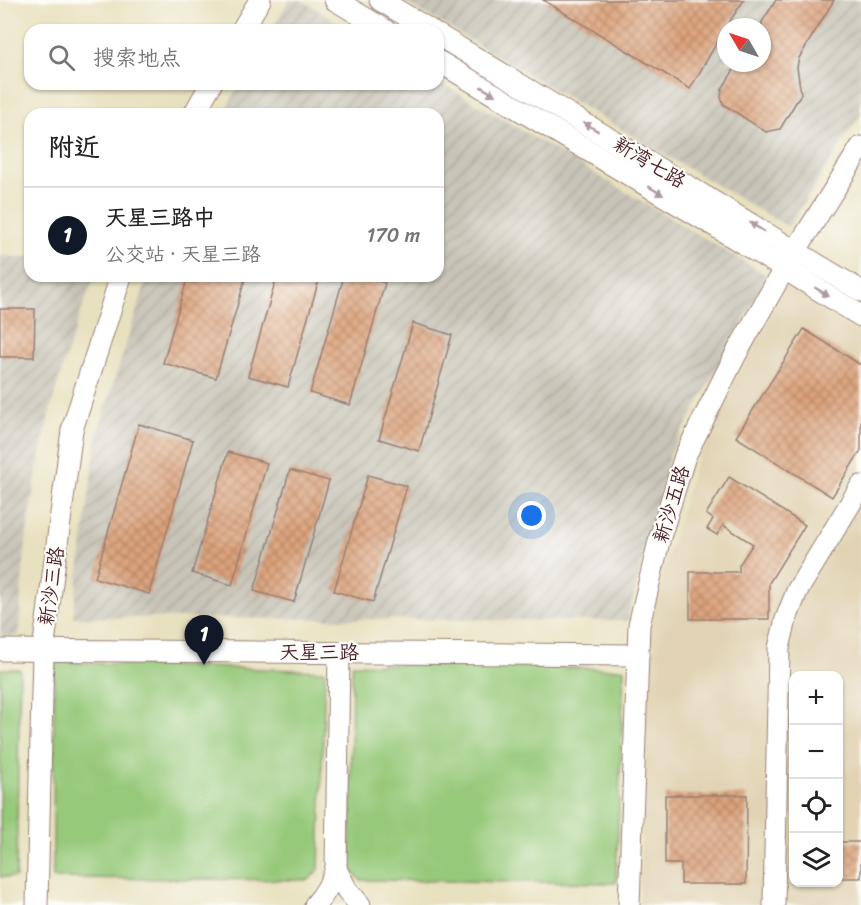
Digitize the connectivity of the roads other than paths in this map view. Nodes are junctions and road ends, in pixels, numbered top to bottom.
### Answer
1 (260, 0) edge
2 (335, 0) edge
3 (380, 0) edge
4 (246, 24) edge
5 (375, 24) edge
6 (420, 24) edge
7 (444, 39) edge
8 (444, 66) edge
9 (208, 90) edge
10 (197, 108) edge
11 (861, 147) edge
12 (796, 251) junction
13 (784, 269) junction
14 (119, 282) edge
15 (861, 291) edge
16 (861, 316) edge
17 (861, 486) edge
18 (0, 650) edge
19 (43, 651) junction
20 (339, 652) junction
21 (638, 655) junction
22 (336, 869) junction
23 (37, 905) edge
24 (315, 905) edge
25 (360, 905) edge
26 (629, 905) edge
27 (774, 905) edge

1 - 4 street
2 - 5 street
3 - 6 street
12 -> 7 street, 新湾七路
8 -> 13 street, 新湾七路
9 - 10 street
11 - 12 street, 新沙五路
12 - 13 street, 新沙五路
12 - 15 street, 新湾七路
13 -> 16 street, 新湾七路
13 - 21 street, 新沙五路
14 - 19 street, 新沙三路
17 - 27 street
18 - 19 street, 天星三路
19 - 20 street, 天星三路
19 - 23 street, 新沙三路
20 - 21 street, 天星三路
20 - 22 street
21 - 26 street, 新沙五路
22 - 24 street
22 - 25 street

